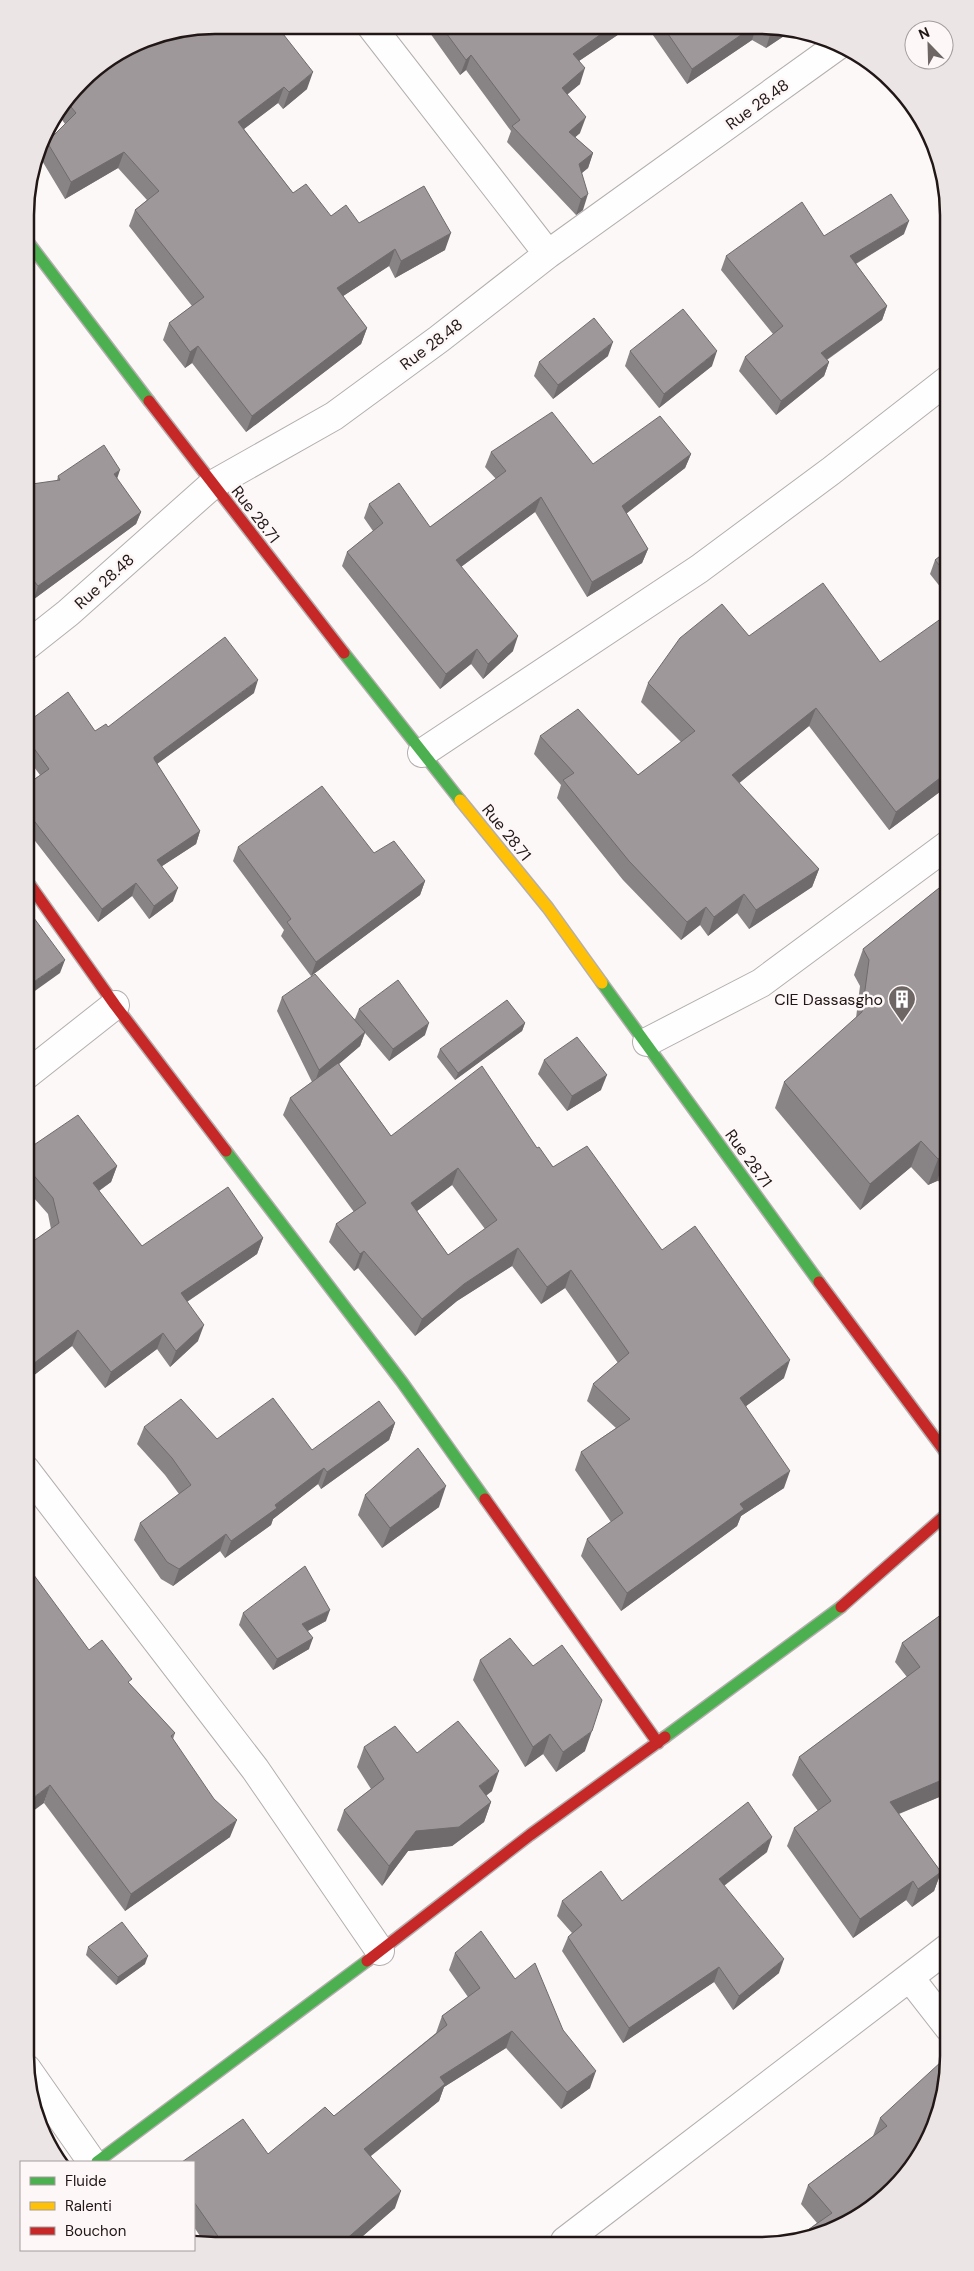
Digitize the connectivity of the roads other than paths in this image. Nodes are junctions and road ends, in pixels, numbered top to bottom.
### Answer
1 (377, 34) edge
2 (832, 50) edge
3 (34, 250) edge
4 (548, 254) junction
5 (940, 386) edge
6 (212, 485) junction
7 (34, 640) edge
8 (422, 753) junction
9 (940, 851) edge
10 (34, 891) edge
11 (115, 1006) junction
12 (647, 1042) junction
13 (34, 1069) edge
14 (940, 1445) edge
15 (34, 1481) edge
16 (940, 1520) edge
17 (658, 1743) junction
18 (380, 1951) junction
19 (940, 1954) edge
20 (910, 1978) junction
21 (940, 2016) edge
22 (35, 2081) edge
23 (91, 2161) edge
24 (99, 2161) edge
25 (570, 2237) edge

1 - 4 street
2 - 4 street, Rue 28.48
3 - 6 street, Rue 28.71
4 - 6 street, Rue 28.48
5 - 8 street
6 - 7 street, Rue 28.48
6 - 8 street, Rue 28.71
8 - 12 street, Rue 28.71
9 - 12 street
10 - 11 street
11 - 13 street
11 - 17 street
12 - 14 street, Rue 28.71
15 - 18 street
16 - 17 street
17 - 18 street
18 - 24 street
19 - 20 street
20 - 21 street
20 - 25 street
22 - 23 street

